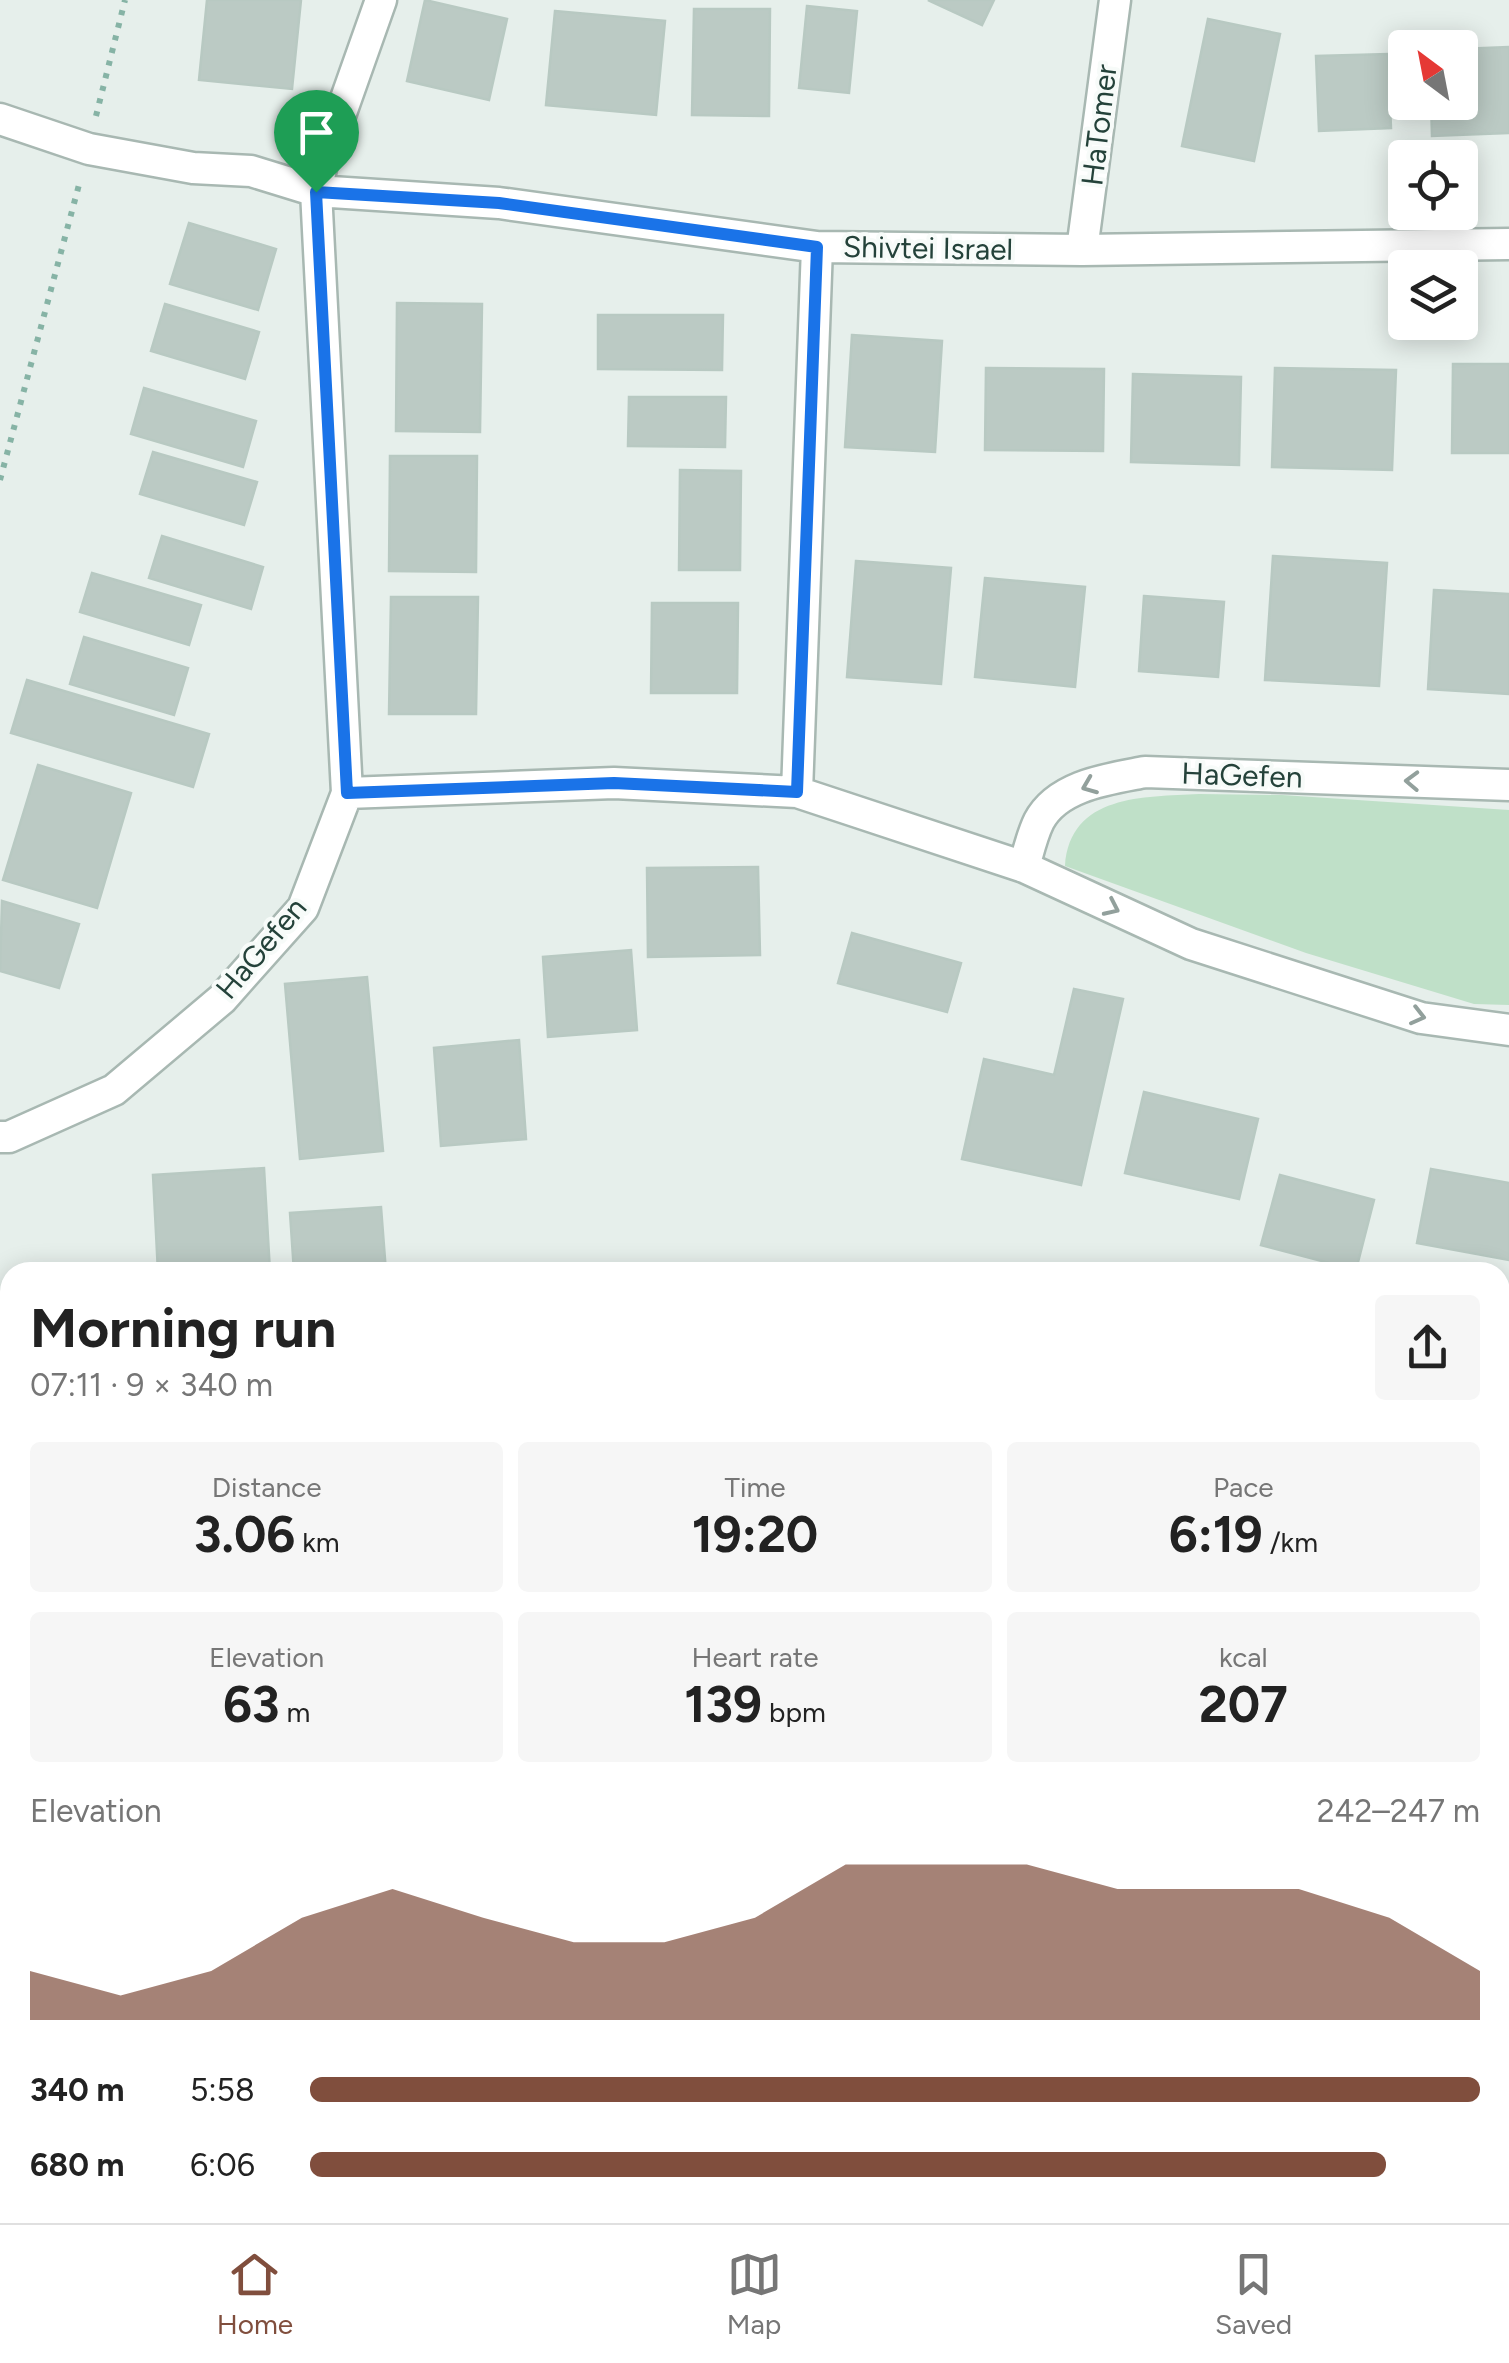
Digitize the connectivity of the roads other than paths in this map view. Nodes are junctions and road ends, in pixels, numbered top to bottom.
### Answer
1 (381, 0) edge
2 (1115, 0) edge
3 (0, 119) edge
4 (316, 192) junction
5 (1509, 244) edge
6 (817, 247) junction
7 (1082, 250) junction
8 (1509, 785) edge
9 (797, 792) junction
10 (347, 793) junction
11 (1024, 867) junction
12 (1509, 1030) edge
13 (0, 1137) edge

1 - 4 street
2 - 7 street, HaTomer
3 - 4 street, Shivtei Israel
4 - 6 street, Shivtei Israel
4 - 10 street
5 - 7 street, Shivtei Israel
6 - 7 street, Shivtei Israel
6 - 9 street
8 -> 11 street, HaGefen
9 - 10 street
9 - 11 street
10 - 13 street, HaGefen
11 -> 12 street

